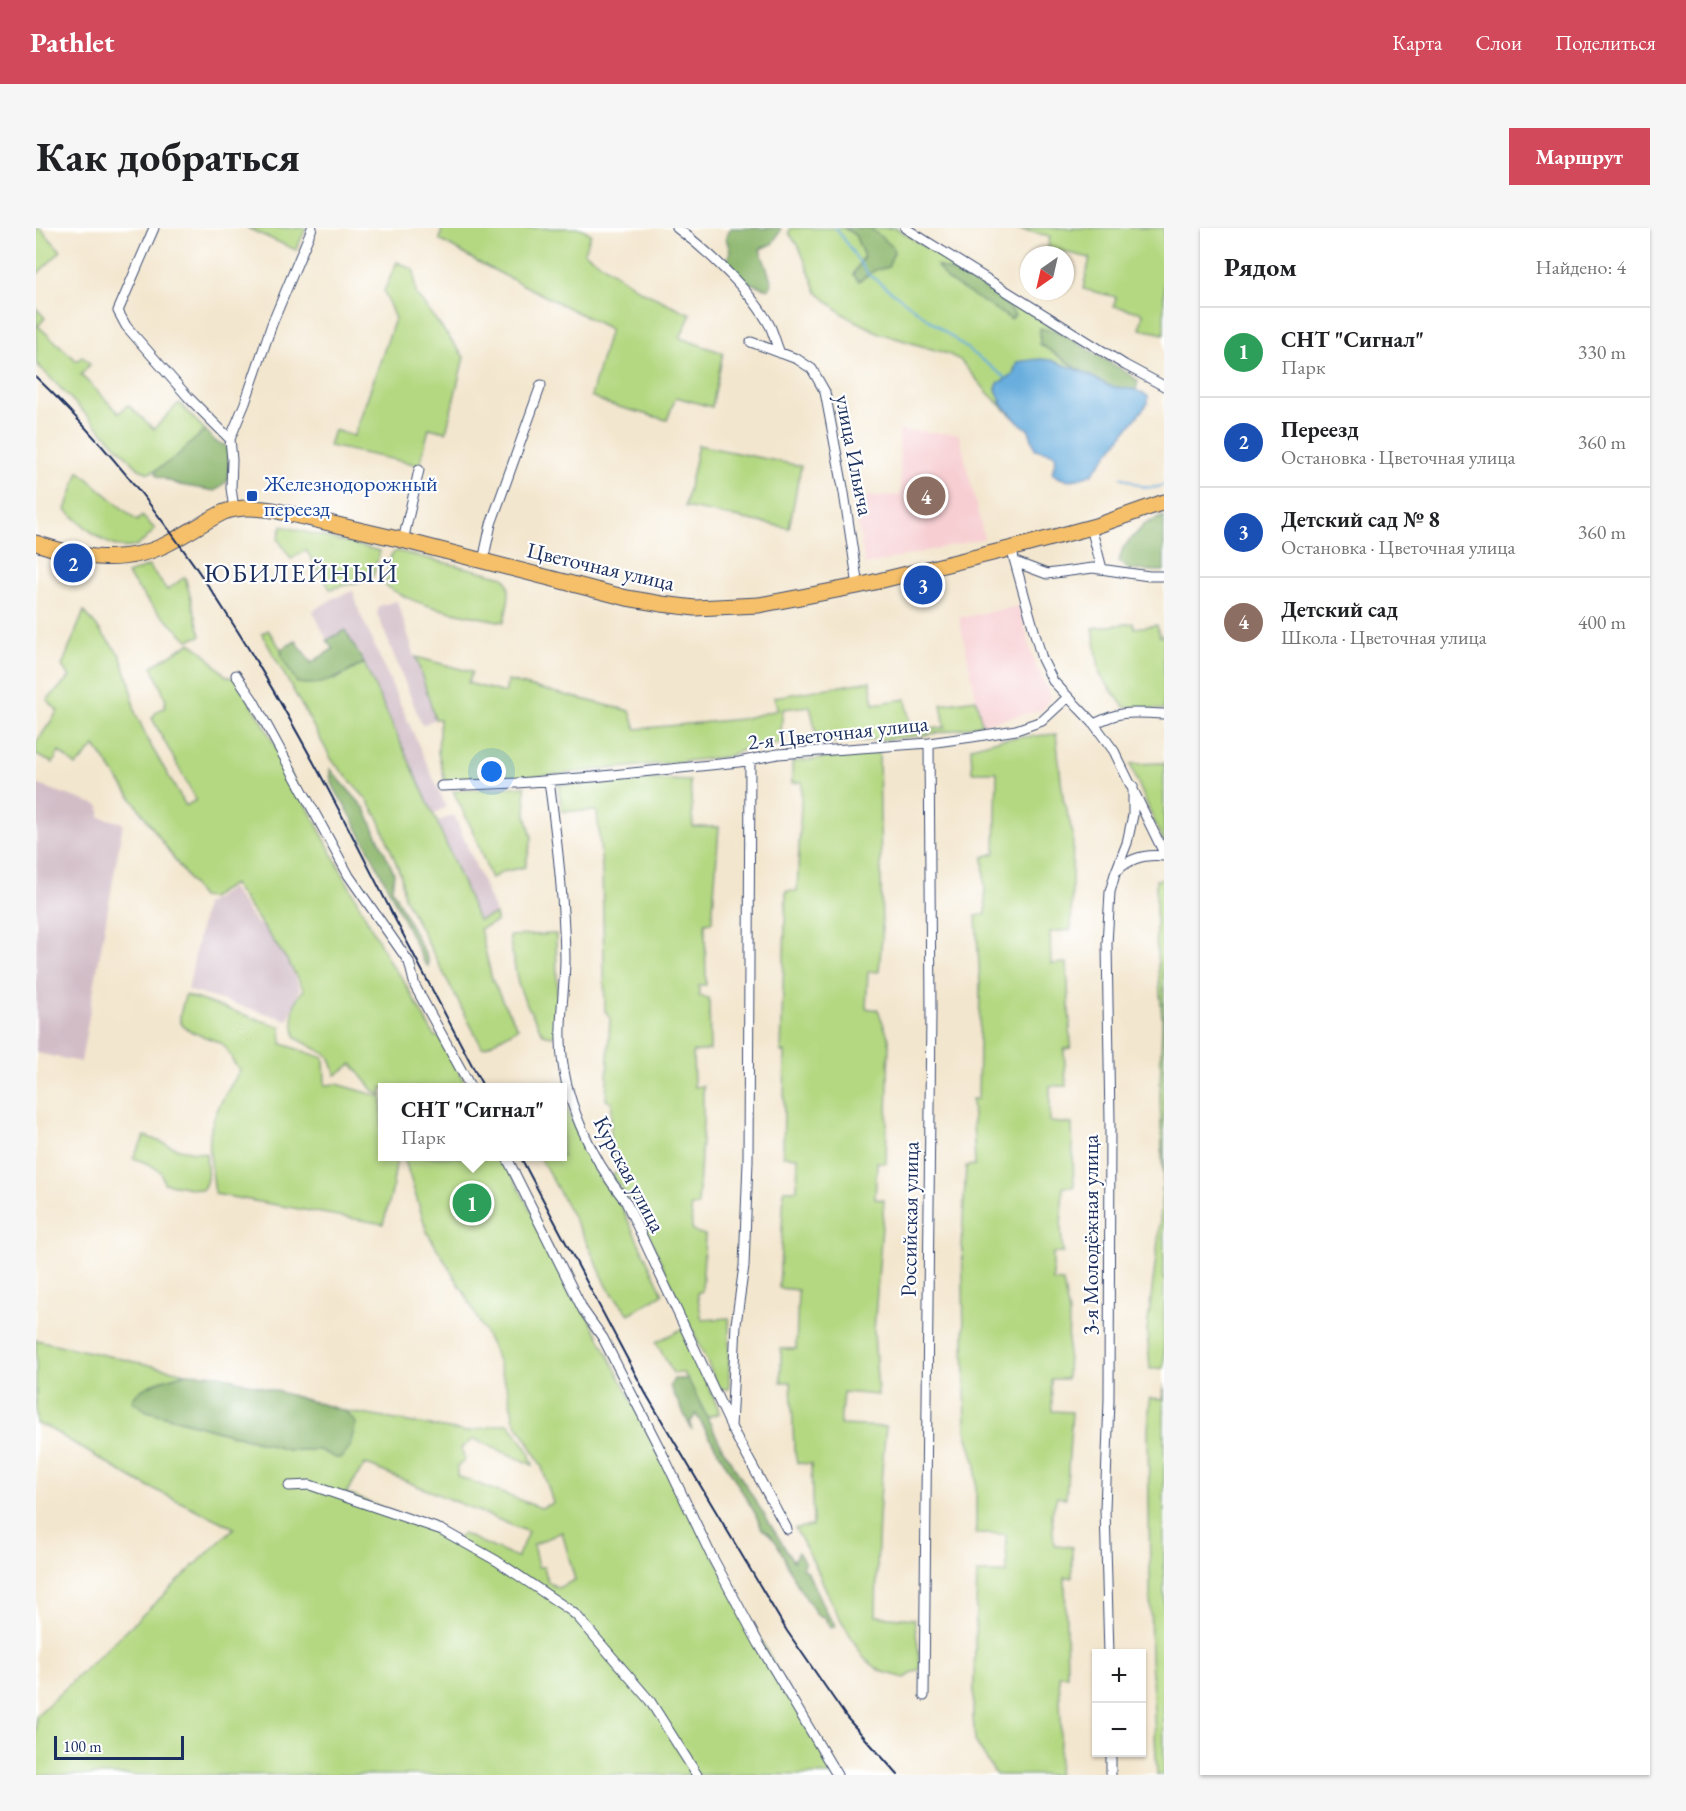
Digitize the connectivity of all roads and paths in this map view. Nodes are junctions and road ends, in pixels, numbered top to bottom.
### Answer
1 (154, 228) edge
2 (312, 228) edge
3 (677, 228) edge
4 (905, 228) edge
5 (751, 342) dead end
6 (780, 353) junction
7 (541, 385) dead end
8 (1164, 386) edge
9 (230, 439) junction
10 (419, 470) dead end
11 (1164, 502) edge
12 (234, 509) junction
13 (1091, 527) junction
14 (403, 541) junction
15 (36, 543) edge
16 (1013, 555) junction
17 (483, 561) junction
18 (1102, 569) junction
19 (1164, 576) edge
20 (858, 586) junction
21 (236, 675) dead end
22 (1068, 697) junction
23 (1164, 714) edge
24 (1094, 724) junction
25 (929, 743) junction
26 (750, 760) junction
27 (549, 781) junction
28 (441, 786) dead end
29 (1133, 786) junction
30 (1164, 855) edge
31 (1115, 874) junction
32 (468, 1083) edge
33 (566, 1083) edge
34 (567, 1087) edge
35 (508, 1161) edge
36 (731, 1427) junction
37 (289, 1486) dead end
38 (787, 1528) dead end
39 (1109, 1649) edge
40 (924, 1696) dead end
41 (1111, 1757) edge
42 (696, 1775) edge
43 (837, 1775) edge
44 (1111, 1775) edge

1 - 9 street
2 - 9 street
3 - 6 street
4 - 8 street
5 - 6 street, улица Ильича
6 - 20 street, улица Ильича
7 - 17 street
9 - 12 street
10 - 14 street
11 - 13 main road, Цветочная улица
12 - 14 main road, Цветочная улица
12 - 15 main road, Цветочная улица
13 - 16 main road, Цветочная улица
13 - 18 street
14 - 17 main road, Цветочная улица
16 - 18 street
16 - 20 main road, Цветочная улица
16 - 22 street
17 - 20 main road, Цветочная улица
18 - 19 street
21 - 32 street
22 - 24 street
22 - 25 street, 2-я Цветочная улица
23 - 24 street
24 - 29 street
25 - 26 street, 2-я Цветочная улица
25 - 40 street, Российская улица
26 - 27 street, 2-я Цветочная улица
26 - 36 street
27 - 28 street, 2-я Цветочная улица
27 - 33 street, Курская улица
29 - 30 street
29 - 31 street, 3-я Молодёжная улица
30 - 31 street
31 - 39 street, 3-я Молодёжная улица
34 - 36 street, Курская улица
35 - 43 street
36 - 38 street, Курская улица
37 - 42 street
41 - 44 street

